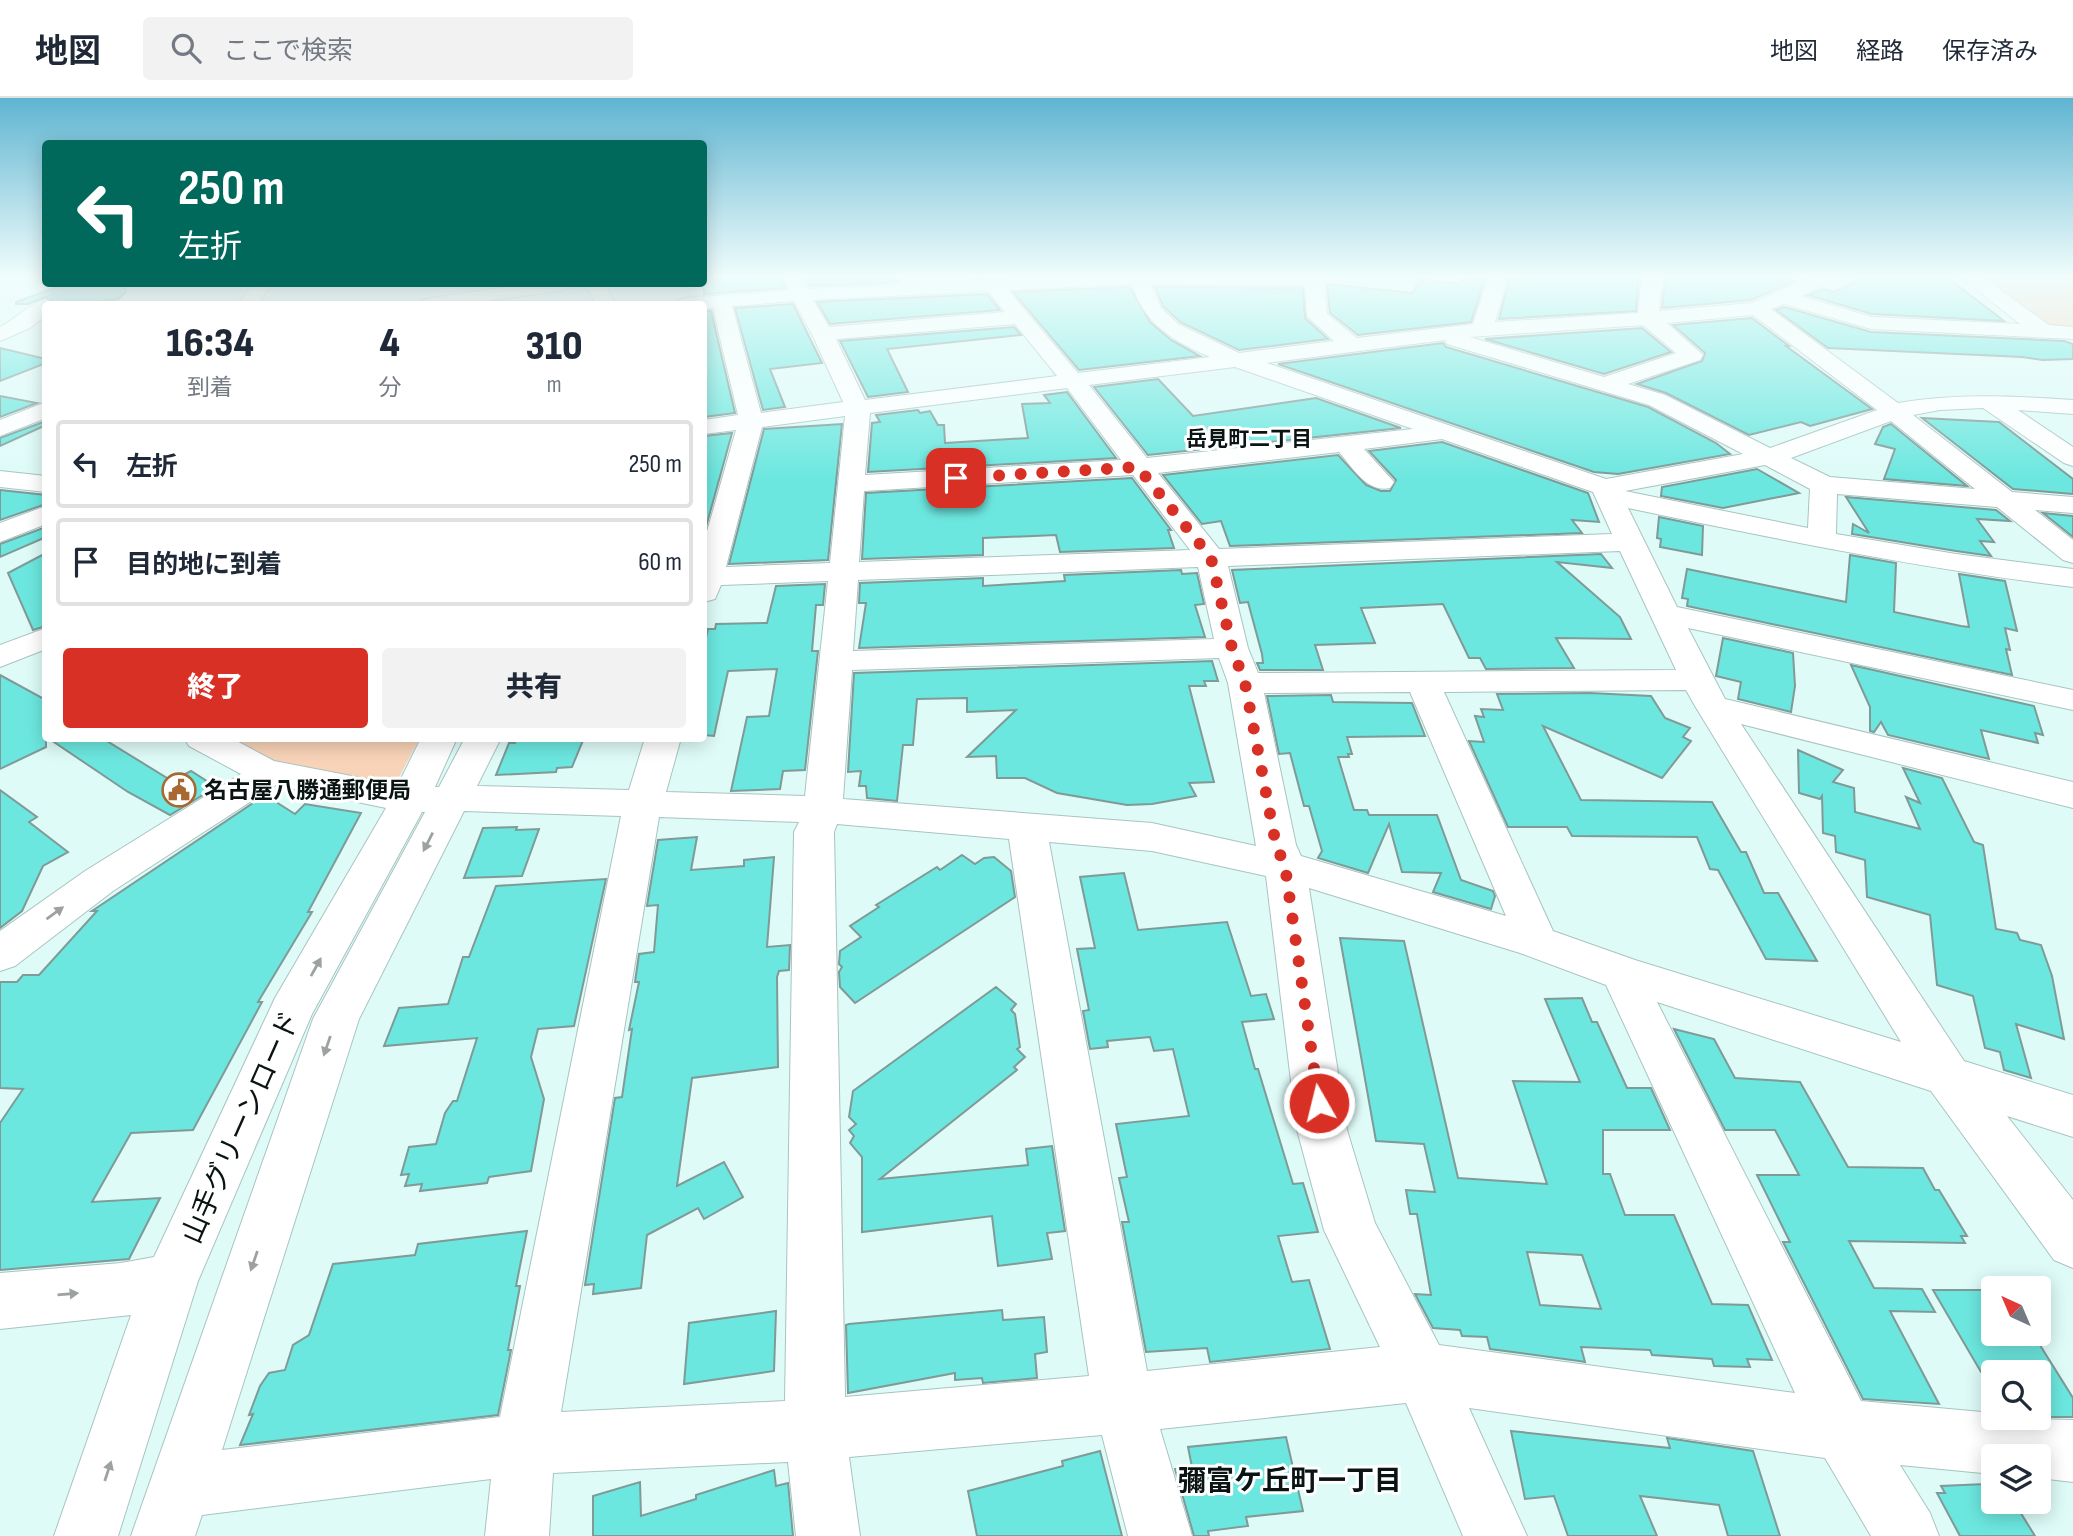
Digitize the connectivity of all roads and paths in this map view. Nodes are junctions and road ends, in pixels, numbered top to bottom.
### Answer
1 (732, 343) edge
2 (826, 343) edge
3 (1043, 343) edge
4 (1199, 343) edge
5 (1369, 343) edge
6 (1467, 343) edge
7 (1678, 343) edge
8 (1803, 343) edge
9 (1352, 345) joint
10 (1237, 360) junction
11 (1073, 381) junction
12 (1604, 384) junction
13 (1988, 401) junction
14 (2073, 407) edge
15 (858, 409) junction
16 (42, 411) edge
17 (1893, 411) junction
18 (751, 421) junction
19 (707, 426) edge
20 (0, 429) edge
21 (1443, 433) junction
22 (1345, 444) junction
23 (1770, 456) junction
24 (2073, 458) edge
25 (1138, 467) junction
26 (0, 479) edge
27 (1381, 482) dead end
28 (42, 484) edge
29 (851, 484) junction
30 (1824, 485) junction
31 (1606, 491) junction
32 (2003, 499) junction
33 (2073, 505) edge
34 (42, 516) edge
35 (0, 533) edge
36 (1821, 540) junction
37 (1629, 542) junction
38 (2073, 554) edge
39 (1211, 558) junction
40 (844, 572) junction
41 (707, 575) edge
42 (2073, 578) edge
43 (707, 582) edge
44 (1665, 614) junction
45 (30, 641) edge
46 (1232, 648) junction
47 (0, 657) edge
48 (836, 662) junction
49 (1423, 682) junction
50 (1245, 683) junction
51 (1705, 693) junction
52 (2073, 700) edge
53 (210, 742) edge
54 (438, 742) edge
55 (480, 742) edge
56 (662, 742) edge
57 (269, 772) junction
58 (2073, 795) edge
59 (430, 799) junction
60 (644, 805) junction
61 (823, 810) junction
62 (1023, 826) junction
63 (1285, 866) junction
64 (1534, 942) junction
65 (0, 954) edge
66 (1625, 974) junction
67 (1950, 1078) junction
68 (2073, 1116) edge
69 (2073, 1242) edge
70 (171, 1280) junction
71 (0, 1301) edge
72 (1422, 1372) junction
73 (1123, 1403) junction
74 (816, 1430) junction
75 (1843, 1430) junction
76 (525, 1444) junction
77 (2073, 1451) edge
78 (171, 1511) edge
79 (86, 1536) edge
80 (517, 1536) edge
81 (828, 1536) edge
82 (1160, 1536) edge
83 (1495, 1536) edge
84 (1907, 1536) edge

1 - 18 street
2 - 15 street
3 - 11 street
4 - 10 street
5 - 9 street
6 - 12 street
7 - 12 street
8 - 17 street
9 - 10 street
10 - 11 street
10 - 21 street
11 - 15 street
11 - 25 street
12 - 23 street
13 - 14 street
13 - 17 street
13 - 24 street
15 - 18 street
15 - 29 street
16 - 20 street
17 - 23 street
17 - 32 street
18 - 19 street
18 - 41 street
21 - 22 street
21 - 31 street
22 - 25 street
22 - 27 street
23 - 30 street
23 - 31 street
25 - 29 street
25 - 39 street
26 - 28 street
29 - 40 street
30 - 32 street
30 - 36 street
31 - 36 street
31 - 37 street
32 - 33 street
32 - 38 street
34 - 35 street
36 - 42 street
37 - 39 street
37 - 44 street
39 - 40 street
39 - 46 street
40 - 43 street
40 - 48 street
44 - 51 street
44 - 52 street
45 - 47 street
46 - 48 street
46 - 50 street
48 - 61 street
49 - 50 street
49 - 51 street
49 - 64 street
50 - 63 street
51 - 58 street
51 - 67 street
53 - 57 street
54 - 59 street, 山手グリーンロード
55 - 59 street, 山手グリーンロード
56 - 60 street
57 - 59 street
65 -> 57 street
59 - 60 street
70 -> 59 street, 山手グリーンロード
59 -> 78 street, 山手グリーンロード
60 - 61 street
60 - 76 street
61 - 62 street
61 - 74 street
62 - 63 street
62 - 73 street
63 - 64 street
63 - 72 street
64 - 66 street
66 - 67 street
66 - 75 street
67 - 68 street
67 - 69 street
71 -> 70 street
79 -> 70 street, 山手グリーンロード
72 - 73 street
72 - 75 street
72 - 83 street
73 - 74 street
73 - 82 street
74 - 76 street
74 - 81 street
75 - 77 street
75 - 84 street
76 - 78 street
76 - 80 street

